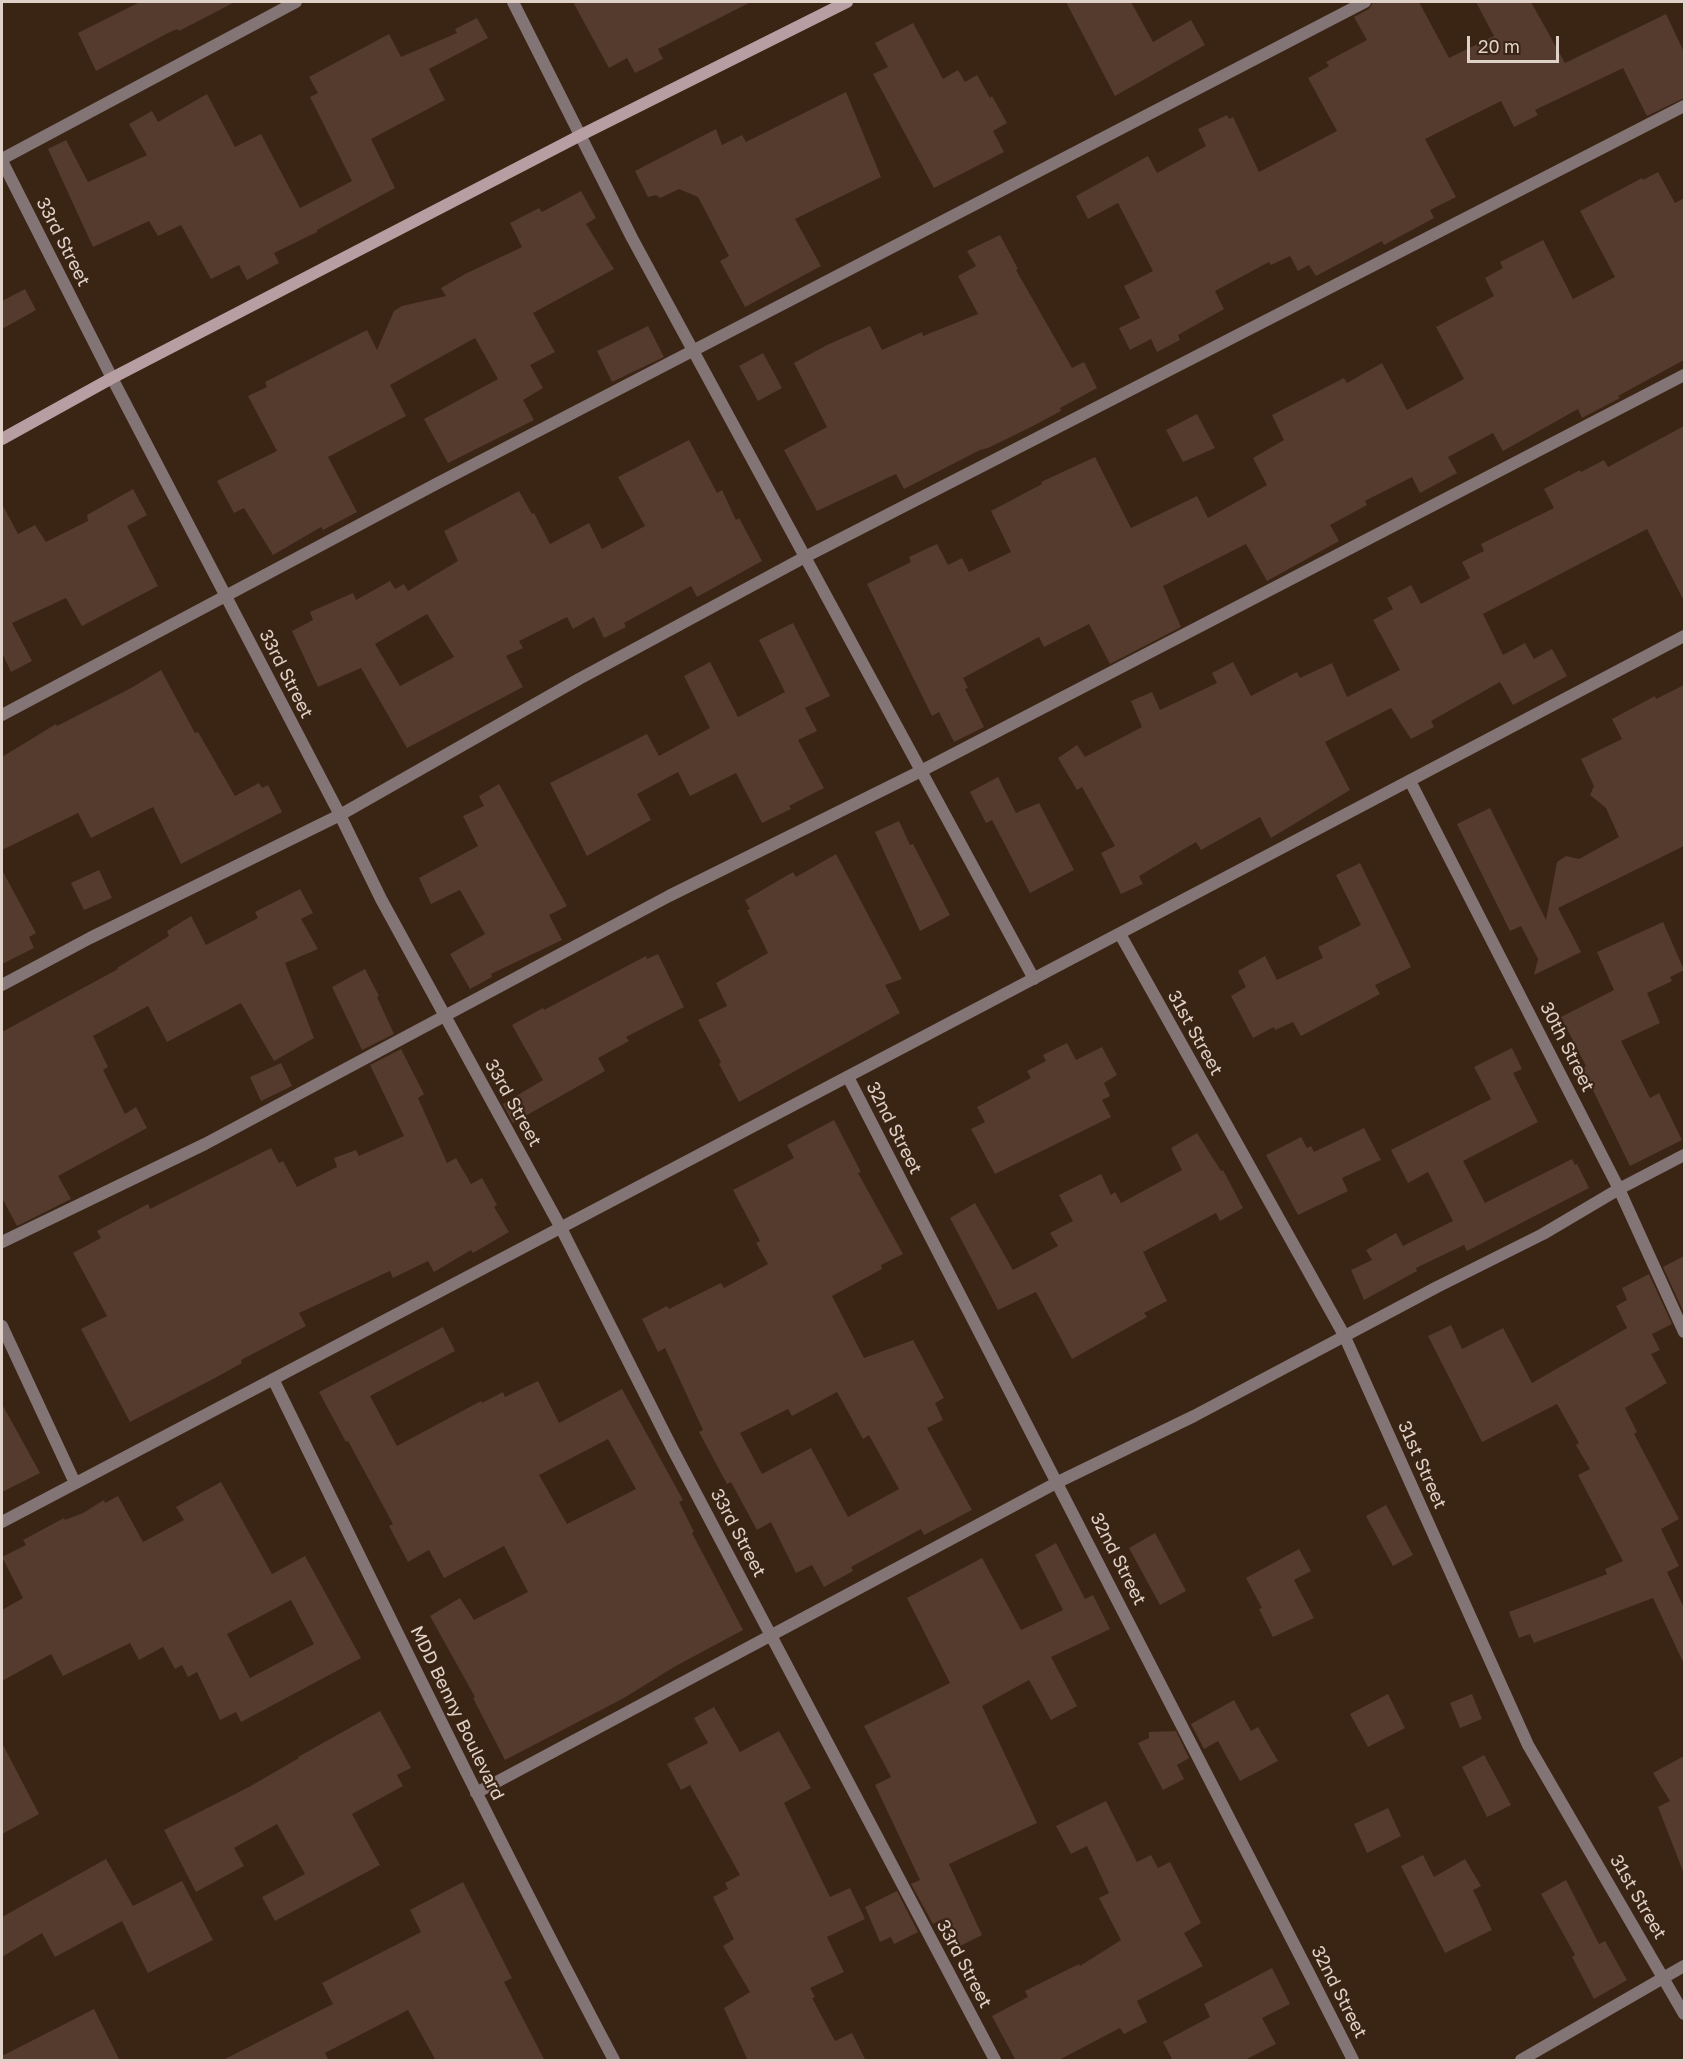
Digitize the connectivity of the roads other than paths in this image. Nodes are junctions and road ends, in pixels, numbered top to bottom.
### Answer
1 (296, 2) edge
2 (513, 2) edge
3 (847, 2) edge
4 (1365, 2) edge
5 (1684, 106) edge
6 (581, 135) junction
7 (2, 160) edge
8 (693, 351) junction
9 (1684, 375) edge
10 (112, 378) junction
11 (2, 439) edge
12 (805, 557) junction
13 (224, 594) junction
14 (1684, 636) edge
15 (2, 715) edge
16 (921, 771) junction
17 (1410, 781) junction
18 (340, 814) junction
19 (1120, 934) junction
20 (1034, 979) junction
21 (2, 985) edge
22 (444, 1016) junction
23 (848, 1077) junction
24 (1684, 1155) edge
25 (1619, 1189) junction
26 (561, 1228) junction
27 (2, 1242) edge
28 (2, 1326) edge
29 (1684, 1332) edge
30 (1344, 1335) junction
31 (273, 1379) junction
32 (1058, 1482) junction
33 (75, 1483) junction
34 (2, 1522) edge
35 (771, 1634) junction
36 (476, 1793) junction
37 (1684, 1966) edge
38 (1664, 1977) junction
39 (1684, 2014) edge
40 (614, 2061) edge
41 (994, 2061) edge
42 (1353, 2061) edge
43 (1521, 2061) edge

1 - 7 street
2 - 6 street
3 - 6 street
4 - 8 street
5 - 12 street
6 - 8 street
6 - 10 street
7 - 10 street, 33rd Street
8 - 12 street
8 - 13 street
9 - 16 street
10 - 11 street
10 - 13 street, 33rd Street
12 - 16 street
12 - 18 street
13 - 15 street
13 - 18 street, 33rd Street
14 - 17 street
16 - 20 street
16 - 22 street
17 - 19 street
17 - 25 street, 30th Street
18 - 21 street
18 - 22 street, 33rd Street
19 - 20 street
19 - 30 street, 31st Street
20 - 23 street
22 - 26 street, 33rd Street
22 - 27 street
23 - 26 street
23 - 32 street, 32nd Street
24 - 25 street
25 - 29 street, 30th Street
25 - 30 street
26 - 31 street
26 - 35 street, 33rd Street
28 - 33 street
30 - 32 street
30 - 38 street, 31st Street
31 - 33 street
31 - 36 street, MDD Benny Boulevard
32 - 35 street
32 - 42 street, 32nd Street
33 - 34 street
35 - 36 street
35 - 41 street, 33rd Street
36 - 40 street, MDD Benny Boulevard
37 - 38 street
38 - 39 street, 31st Street
38 - 43 street

